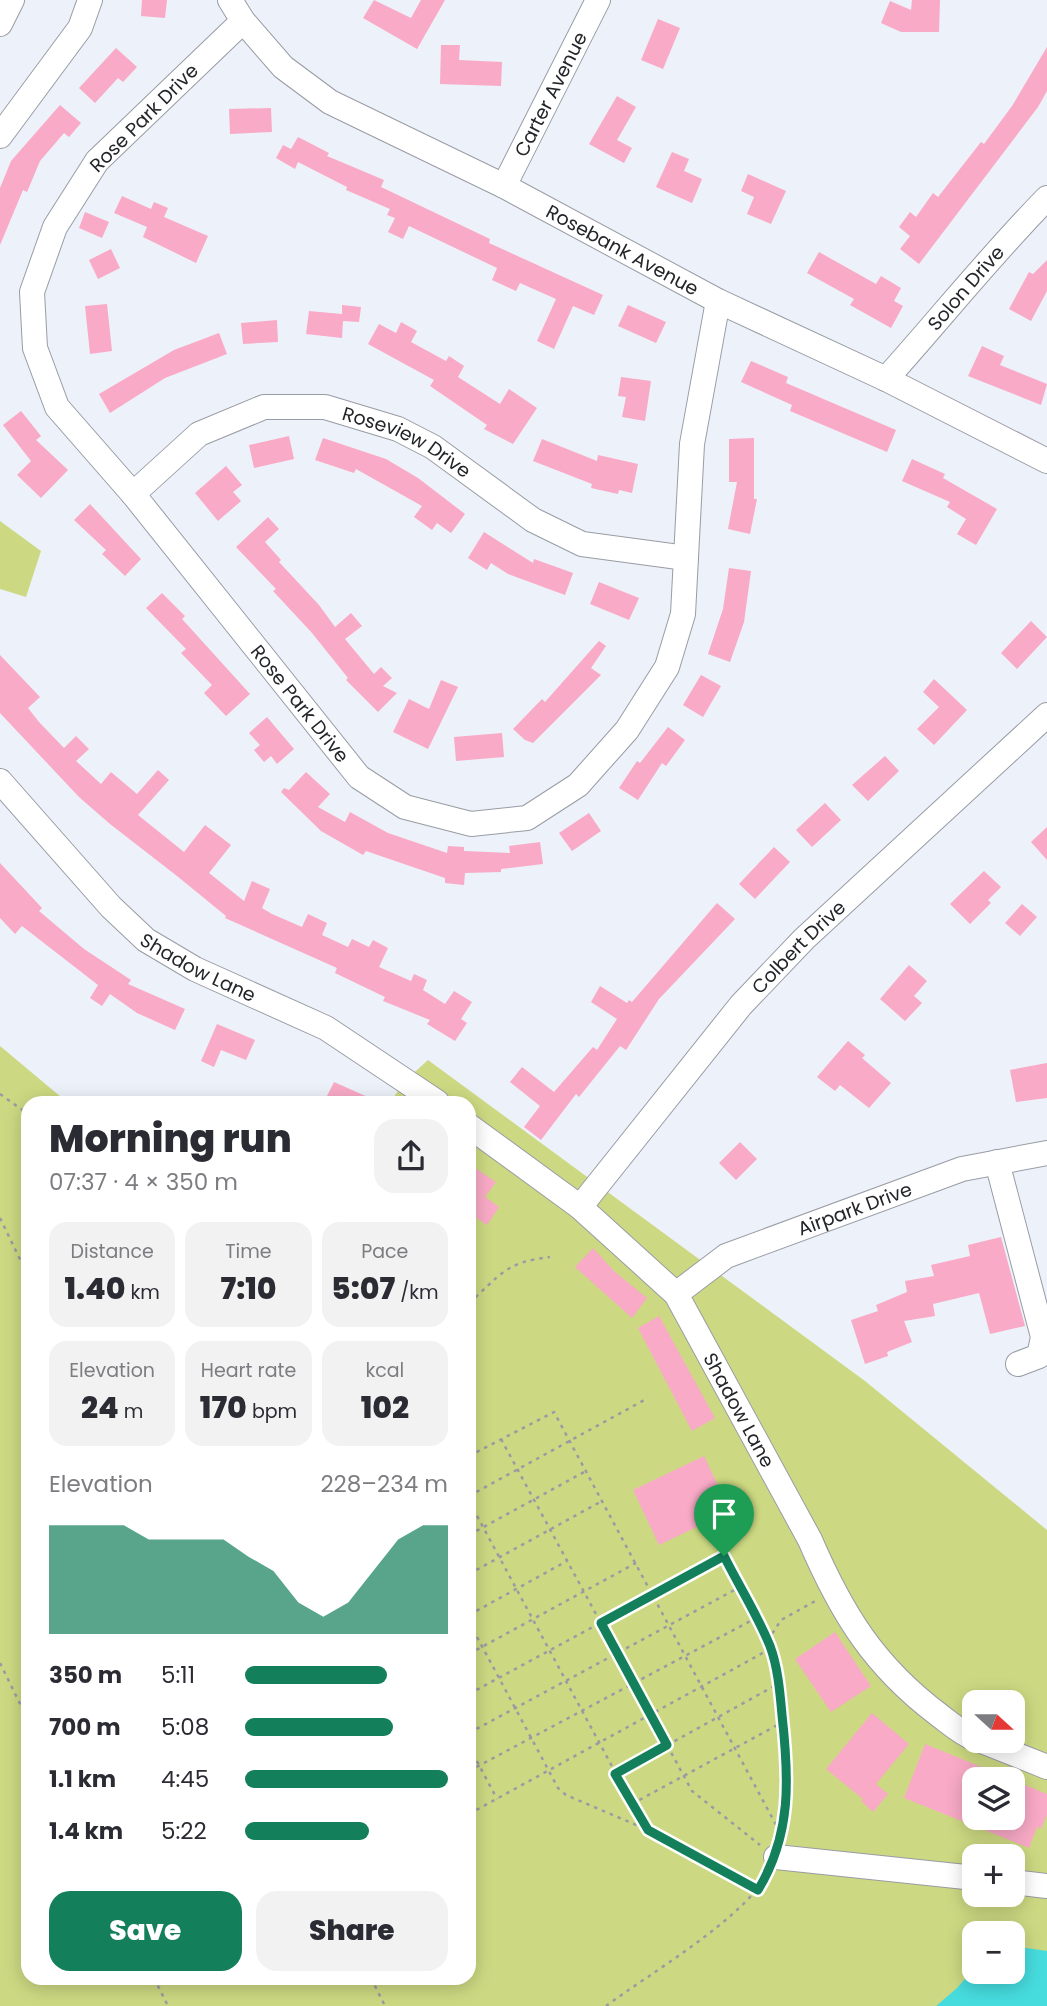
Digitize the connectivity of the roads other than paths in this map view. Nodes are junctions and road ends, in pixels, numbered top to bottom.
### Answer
1 (12, 0) edge
2 (90, 0) edge
3 (598, 0) edge
4 (236, 10) edge
5 (0, 24) edge
6 (0, 136) edge
7 (504, 186) junction
8 (1047, 198) edge
9 (718, 301) junction
10 (886, 379) junction
11 (1047, 461) edge
12 (133, 494) junction
13 (686, 558) junction
14 (1047, 715) edge
15 (0, 781) edge
16 (428, 1096) edge
17 (476, 1131) edge
18 (1047, 1153) edge
19 (997, 1162) junction
20 (580, 1207) junction
21 (676, 1294) junction
22 (1018, 1364) dead end
23 (962, 1731) edge
24 (1014, 1754) edge
25 (1047, 1767) edge
26 (779, 1847) road end
27 (962, 1876) edge
28 (1025, 1883) edge
29 (1047, 1885) edge

1 - 5 street
2 - 6 street
3 - 7 street, Carter Avenue
4 - 7 street, Rosebank Avenue
4 - 12 street, Rose Park Drive
7 - 9 street, Rosebank Avenue
8 - 10 street, Solon Drive
9 - 10 street, Rosebank Avenue
9 - 13 street, Rose Park Drive
10 - 11 street, Rosebank Avenue
12 - 13 street, Roseview Drive
12 - 13 street, Rose Park Drive
14 - 20 street, Colbert Drive
15 - 16 street, Shadow Lane
17 - 20 street, Shadow Lane
18 - 19 street, Airpark Drive
19 - 21 street, Airpark Drive
19 - 22 street
20 - 21 street, Shadow Lane
21 - 23 street, Shadow Lane
24 - 25 street, Shadow Lane
26 - 27 street
28 - 29 street

